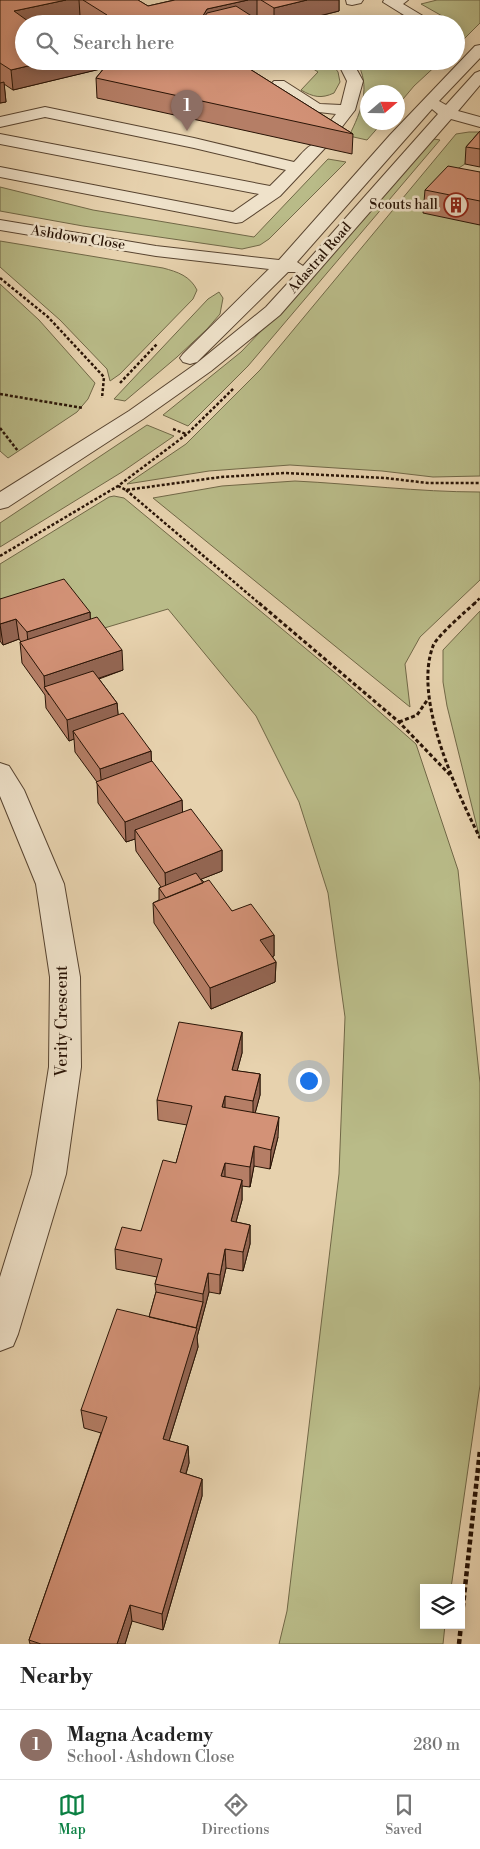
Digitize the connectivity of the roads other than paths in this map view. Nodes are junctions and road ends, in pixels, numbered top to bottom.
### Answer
1 (392, 1) edge
2 (414, 15) edge
3 (480, 49) edge
4 (349, 70) edge
5 (480, 76) edge
6 (278, 84) edge
7 (457, 105) edge
8 (347, 110) junction
9 (0, 122) edge
10 (480, 123) edge
11 (435, 128) junction
12 (0, 139) edge
13 (297, 168) junction
14 (0, 172) edge
15 (274, 192) junction
16 (0, 225) edge
17 (156, 251) junction
18 (284, 265) junction
19 (310, 269) junction
20 (222, 277) dead end
21 (255, 284) junction
22 (291, 291) junction
23 (136, 415) junction
24 (0, 502) edge
25 (0, 772) edge
26 (0, 1334) edge

1 - 2 street
3 - 7 street
4 - 8 street
5 - 7 street, Adastral Road
6 - 8 street
7 - 10 street
7 - 11 street, Adastral Road
7 - 18 street, Adastral Road
8 - 13 street
9 - 13 street
10 - 11 street
11 - 19 street, Adastral Road
12 - 15 street
13 - 15 street
14 - 15 street
16 - 17 street, Ashdown Close
17 - 18 street
17 - 20 street
18 - 19 street
18 - 21 street, Adastral Road
19 - 22 street, Adastral Road
21 - 22 street
21 - 23 street, Adastral Road
22 - 23 street, Adastral Road
23 - 24 street, Adastral Road
25 - 26 street, Verity Crescent

